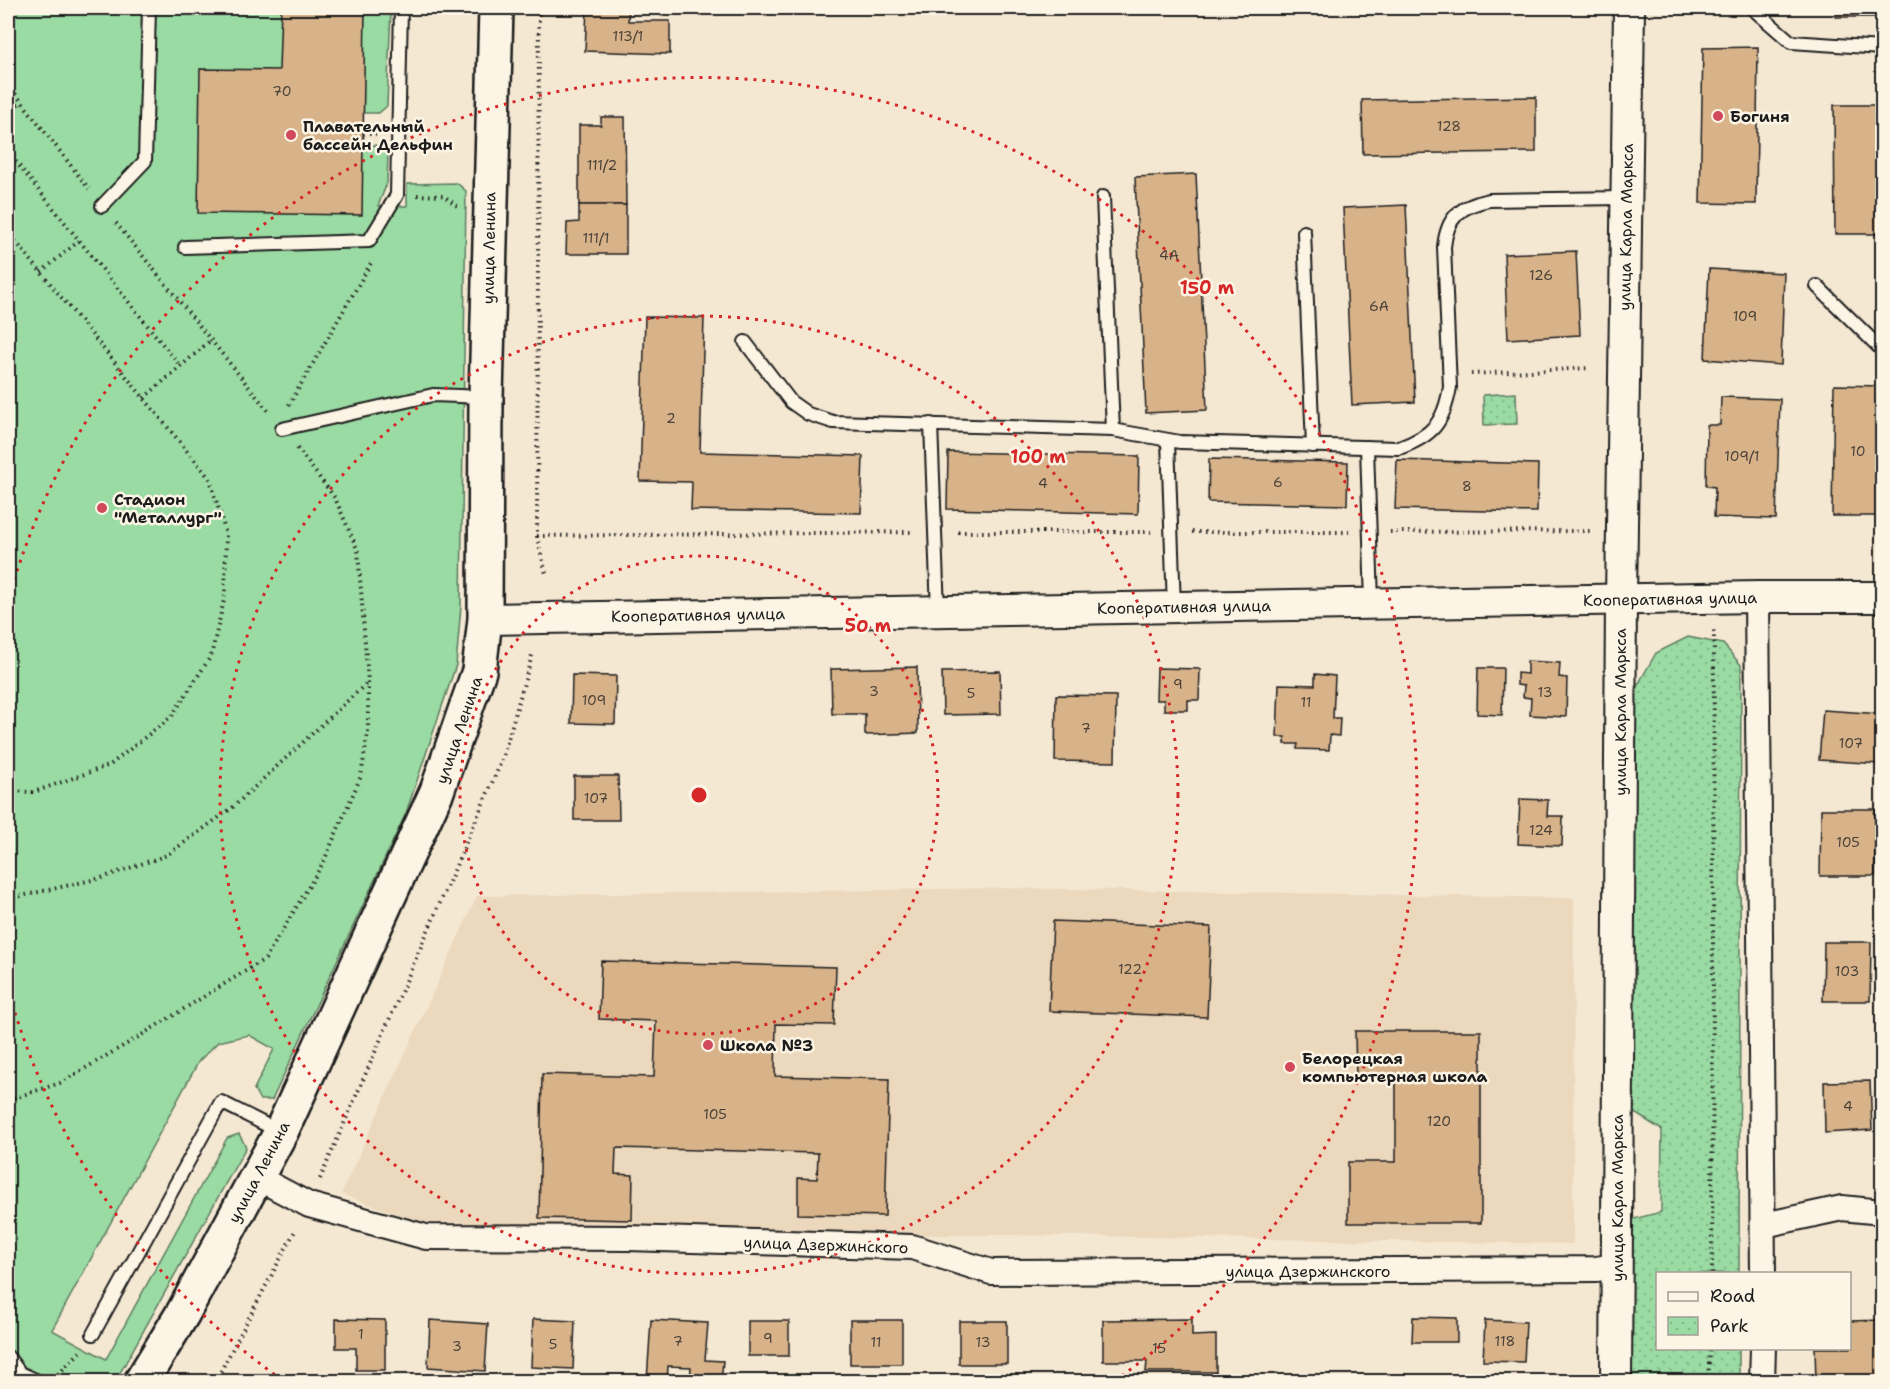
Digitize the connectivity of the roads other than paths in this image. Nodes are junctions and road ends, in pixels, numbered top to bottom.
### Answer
1 (149, 8) edge
2 (400, 8) edge
3 (496, 8) edge
4 (1629, 8) edge
5 (1752, 8) edge
6 (1882, 48) edge
7 (1103, 197) dead end
8 (1626, 198) junction
9 (102, 206) road end
10 (1304, 232) dead end
11 (185, 247) dead end
12 (1817, 286) dead end
13 (745, 342) dead end
14 (1882, 350) edge
15 (486, 398) junction
16 (931, 424) junction
17 (280, 426) road end
18 (1113, 430) junction
19 (1168, 441) junction
20 (1313, 446) junction
21 (1367, 447) junction
22 (1757, 597) junction
23 (1882, 597) edge
24 (1621, 600) junction
25 (1372, 603) junction
26 (1174, 607) junction
27 (938, 612) junction
28 (485, 619) junction
29 (281, 1132) junction
30 (258, 1178) junction
31 (1882, 1212) edge
32 (1764, 1225) junction
33 (1617, 1266) junction
34 (1763, 1272) edge
35 (93, 1334) road end
36 (1763, 1350) edge
37 (8, 1357) edge
38 (19, 1377) edge
39 (40, 1382) edge
40 (141, 1382) edge
41 (1616, 1382) edge
42 (1762, 1382) edge

1 - 9 lane
2 - 11 lane
3 - 15 main road, улица Ленина
4 - 8 street, улица Карла Маркса
5 - 6 lane
7 - 18 lane
8 - 21 lane
8 - 24 street, улица Карла Маркса
10 - 20 lane
12 - 14 lane
13 - 16 lane
15 - 17 lane
15 - 28 main road, улица Ленина
16 - 18 lane
16 - 27 lane
18 - 19 lane
19 - 20 lane
19 - 26 lane
20 - 21 lane
21 - 25 lane
22 - 23 street, Кооперативная улица
22 - 24 street, Кооперативная улица
22 - 32 street
24 - 25 street, Кооперативная улица
24 - 33 street, улица Карла Маркса
25 - 26 street, Кооперативная улица
26 - 27 street, Кооперативная улица
27 - 28 street, Кооперативная улица
28 - 29 main road, улица Ленина
29 - 30 main road, улица Ленина
29 - 35 lane
30 - 33 street, улица Дзержинского
30 - 40 main road, улица Ленина
31 - 32 street
32 - 34 street
33 - 41 street, улица Карла Маркса
36 - 42 street
37 - 38 lane
38 - 39 lane

